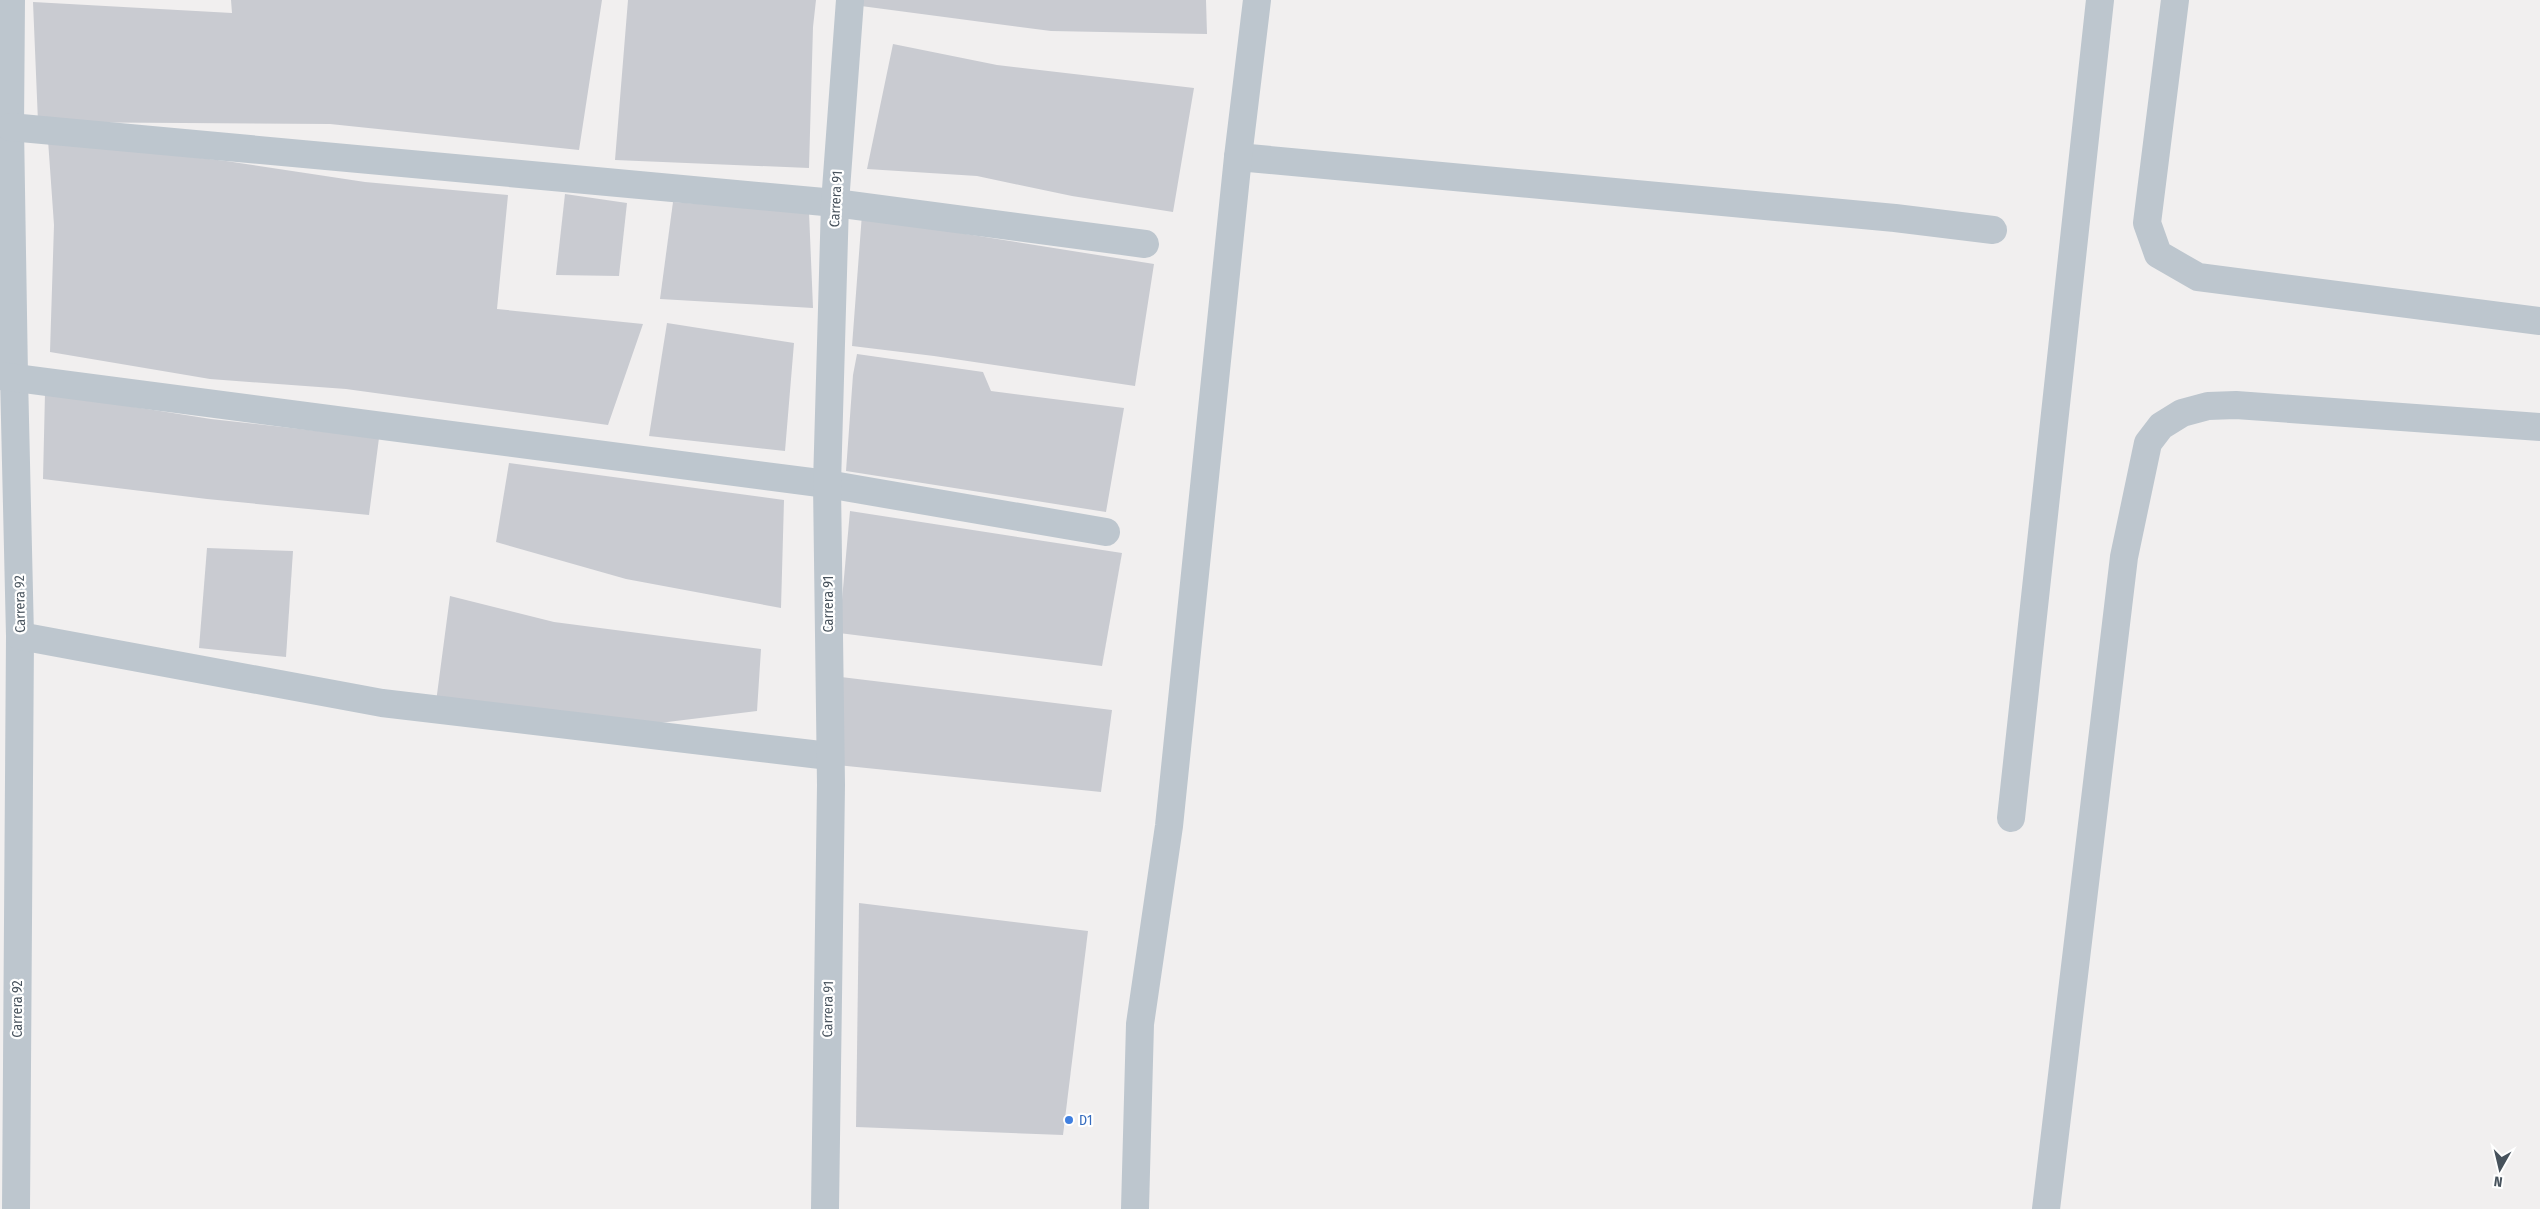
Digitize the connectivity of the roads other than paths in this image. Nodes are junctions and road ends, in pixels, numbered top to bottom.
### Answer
1 (11, 0) edge
2 (850, 0) edge
3 (1257, 0) edge
4 (2100, 0) edge
5 (2175, 0) edge
6 (5, 99) edge
7 (10, 127) junction
8 (1238, 157) junction
9 (835, 203) junction
10 (1993, 230) dead end
11 (1145, 244) dead end
12 (2540, 321) edge
13 (7, 376) edge
14 (2540, 427) edge
15 (827, 484) junction
16 (1106, 532) dead end
17 (20, 636) junction
18 (829, 756) junction
19 (2011, 818) dead end
20 (9, 850) edge
21 (16, 1209) edge
22 (825, 1209) edge
23 (1135, 1209) edge
24 (2046, 1209) edge

1 - 6 street, Carrera 92
2 - 9 street, Carrera 91
3 - 8 street
4 - 19 street
5 - 12 street
6 - 7 street, Carrera 92
7 - 9 street
7 - 13 street, Carrera 92
8 - 10 street
8 - 23 street
9 - 11 street
9 - 15 street, Carrera 91
13 - 15 street
13 - 17 street, Carrera 92
14 - 24 street
15 - 16 street
15 - 18 street, Carrera 91
17 - 18 street
17 - 20 street, Carrera 92
18 - 22 street, Carrera 91
20 - 21 street, Carrera 92

